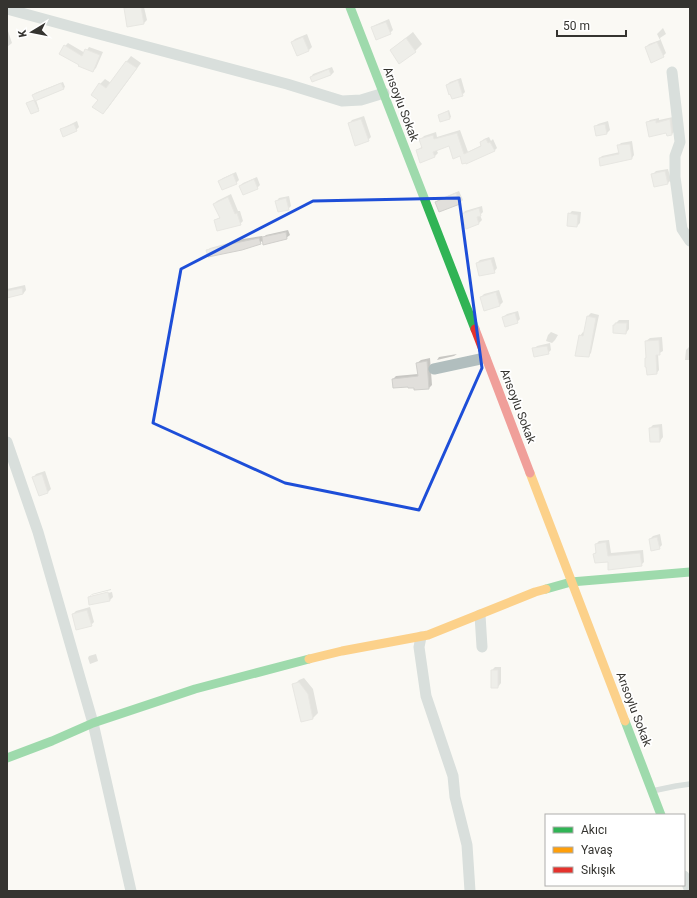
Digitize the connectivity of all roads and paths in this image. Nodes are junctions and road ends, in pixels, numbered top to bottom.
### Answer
1 (350, 7) edge
2 (7, 9) edge
3 (672, 72) dead end
4 (384, 93) junction
5 (690, 241) edge
6 (485, 358) junction
7 (434, 369) dead end
8 (7, 442) edge
9 (690, 572) edge
10 (571, 582) junction
11 (480, 615) junction
12 (421, 636) junction
13 (482, 647) dead end
14 (94, 723) junction
15 (7, 758) edge
16 (690, 784) edge
17 (651, 791) junction
18 (661, 814) edge
19 (685, 878) edge
20 (131, 891) edge
21 (470, 891) edge
22 (690, 891) edge

1 - 4 street, Arısoylu Sokak
2 - 4 street
3 - 5 street
4 - 6 street, Arısoylu Sokak
6 - 7 street
6 - 10 street, Arısoylu Sokak
8 - 14 street
9 - 10 street
10 - 11 street
10 - 17 street, Arısoylu Sokak
11 - 12 street
11 - 13 street
12 - 14 street
12 - 21 street
14 - 15 street
14 - 20 street
16 - 17 lane
17 - 18 street, Arısoylu Sokak
19 - 22 street

